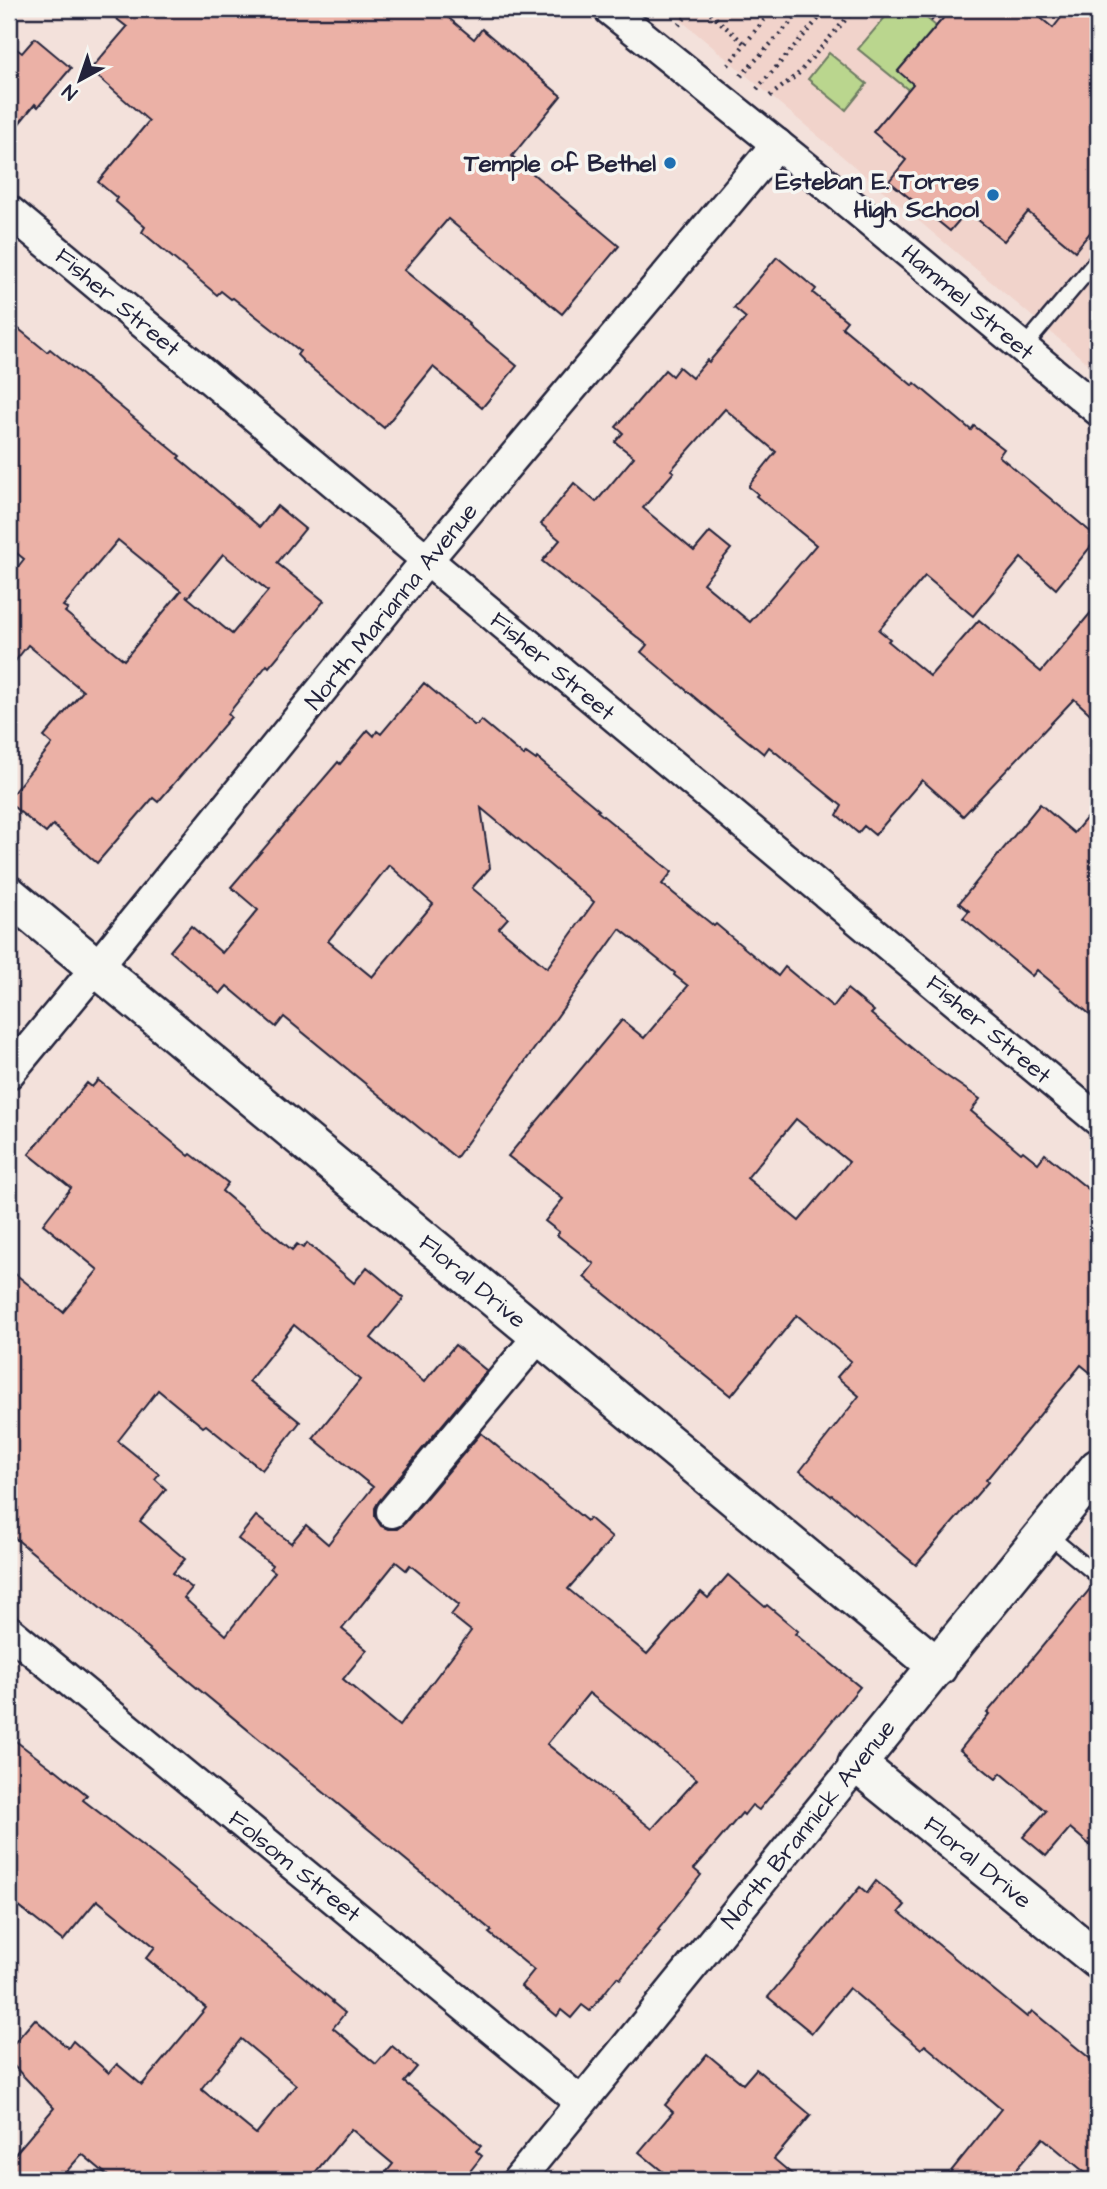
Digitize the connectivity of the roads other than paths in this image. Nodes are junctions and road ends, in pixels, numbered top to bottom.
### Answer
1 (609, 9) edge
2 (777, 144) junction
3 (9, 211) edge
4 (1098, 259) edge
5 (1024, 348) junction
6 (1098, 410) edge
7 (427, 561) junction
8 (9, 895) edge
9 (96, 968) junction
10 (9, 1073) edge
11 (1098, 1120) edge
12 (539, 1336) junction
13 (1098, 1468) edge
14 (392, 1512) dead end
15 (1046, 1533) junction
16 (1098, 1576) edge
17 (9, 1631) edge
18 (938, 1667) junction
19 (857, 1764) junction
20 (1098, 1960) edge
21 (581, 2102) junction
22 (518, 2180) edge

1 - 2 street, Hammel Street
2 - 5 street, Hammel Street
2 - 7 street, North Marianna Avenue
3 - 7 street, Fisher Street
4 - 5 lane
5 - 6 street, Hammel Street
7 - 9 street, North Marianna Avenue
7 - 11 street, Fisher Street
8 - 9 street, Floral Drive
9 - 10 street, North Marianna Avenue
9 - 12 street, Floral Drive
12 - 14 street
12 - 18 street, Floral Drive
13 - 15 street, North Brannick Avenue
15 - 16 lane
15 - 18 street, North Brannick Avenue
17 - 21 street, Folsom Street
18 - 19 street, North Brannick Avenue
19 - 20 street, Floral Drive
19 - 21 street, North Brannick Avenue
21 - 22 street, North Brannick Avenue

